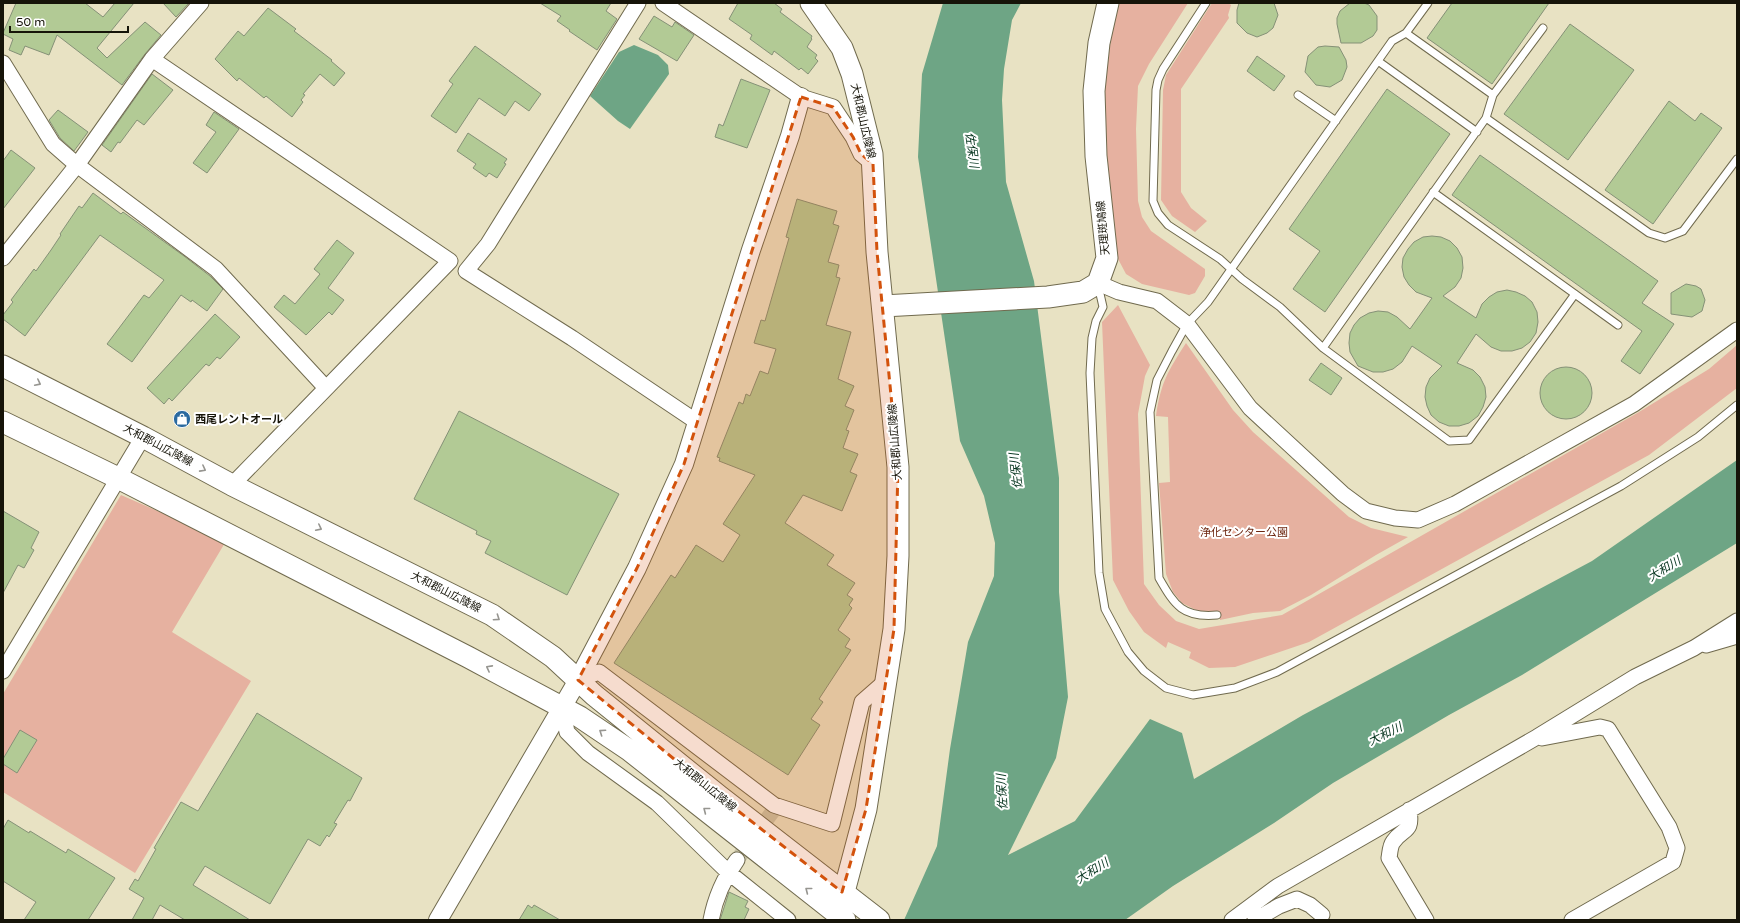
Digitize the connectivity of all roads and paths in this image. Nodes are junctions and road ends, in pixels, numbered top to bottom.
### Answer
1 (201, 3) edge
2 (638, 3) edge
3 (663, 3) edge
4 (811, 3) edge
5 (1108, 3) edge
6 (1206, 3) edge
7 (1428, 3) edge
8 (1543, 28) dead end
9 (1406, 33) junction
10 (152, 59) junction
11 (1378, 61) junction
12 (3, 63) edge
13 (1298, 95) dead end
14 (1493, 95) junction
15 (801, 97) junction
16 (1486, 118) junction
17 (1336, 121) junction
18 (1477, 132) junction
19 (1737, 159) edge
20 (873, 164) junction
21 (77, 165) junction
22 (1434, 192) junction
23 (3, 258) edge
24 (1230, 269) junction
25 (1098, 282) junction
26 (1575, 294) junction
27 (883, 306) junction
28 (1187, 324) junction
29 (1618, 325) dead end
30 (1737, 330) edge
31 (1323, 348) junction
32 (3, 366) edge
33 (326, 388) junction
34 (1737, 405) edge
35 (3, 422) edge
36 (697, 422) junction
37 (144, 437) junction
38 (118, 478) junction
39 (232, 485) junction
40 (1217, 615) dead end
41 (1737, 621) edge
42 (1737, 636) edge
43 (1694, 648) junction
44 (3, 670) edge
45 (578, 680) junction
46 (886, 681) junction
47 (562, 707) junction
48 (1537, 737) junction
49 (1409, 810) junction
50 (733, 866) junction
51 (842, 892) junction
52 (1322, 915) dead end
53 (874, 916) edge
54 (840, 918) edge
55 (1577, 919) edge
56 (438, 920) edge
57 (711, 920) edge
58 (788, 920) edge
59 (1232, 920) edge
60 (1255, 920) edge
61 (1426, 920) edge

1 - 10 street
2 - 36 street
3 - 15 street
4 - 20 main road, 大和郡山広陵線
5 - 25 main road, 天理斑鳩線
6 - 24 lane
7 - 9 lane
8 - 14 lane
9 - 11 lane
9 - 14 lane
10 - 21 street
10 - 33 street
11 - 17 lane
11 - 18 lane
12 - 21 street
13 - 17 lane
14 - 16 lane
15 - 20 street
15 - 36 street
16 - 18 lane
16 - 19 lane
17 - 24 lane
18 - 22 lane
20 - 27 main road, 大和郡山広陵線
21 - 23 street
21 - 33 street
22 - 26 lane
22 - 31 lane
24 - 28 lane
24 - 31 lane
25 - 27 main road
25 - 28 street
25 - 34 lane
26 - 29 lane
26 - 31 lane
27 - 46 main road, 大和郡山広陵線
28 - 30 street
28 - 40 lane
32 -> 37 main road, 大和郡山広陵線
33 - 39 street
35 - 38 main road, 大和郡山広陵線
36 - 45 street
37 - 38 street
37 -> 39 main road, 大和郡山広陵線
38 - 44 street
47 -> 38 main road, 大和郡山広陵線
39 -> 45 main road, 大和郡山広陵線
41 - 43 street
42 - 43 street
43 - 48 street
45 - 46 street
45 - 47 street
45 - 51 main road, 大和郡山広陵線
46 - 51 main road, 大和郡山広陵線
47 - 50 street
54 -> 47 main road, 大和郡山広陵線
47 - 56 street
48 - 49 street
48 - 55 street
49 - 59 street
49 - 61 street
50 - 57 street
50 - 58 street
51 - 53 main road, 大和郡山広陵線
51 - 54 main road, 大和郡山広陵線
52 - 60 street

